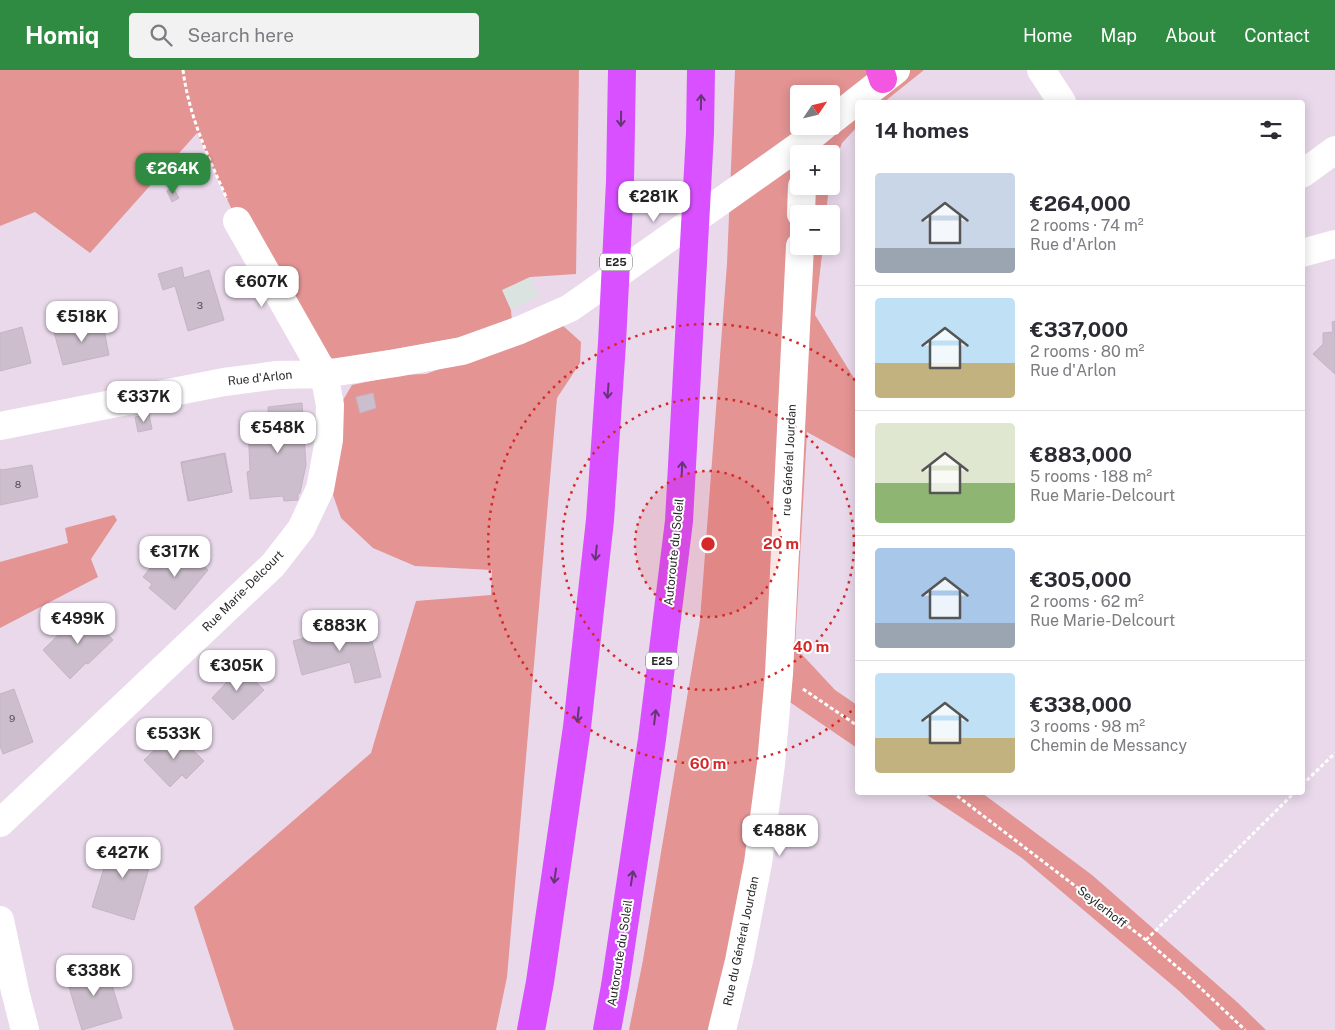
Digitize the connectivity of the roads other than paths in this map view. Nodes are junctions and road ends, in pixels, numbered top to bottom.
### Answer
1 (622, 70) edge
2 (701, 70) edge
3 (1042, 70) edge
4 (886, 73) edge
5 (855, 100) edge
6 (855, 100) edge
7 (1061, 100) edge
8 (840, 113) edge
9 (816, 135) edge
10 (807, 145) edge
11 (1335, 150) edge
12 (790, 158) edge
13 (1305, 172) edge
14 (237, 221) road end
15 (1334, 243) edge
16 (1305, 252) edge
17 (800, 255) edge
18 (324, 374) junction
19 (0, 426) edge
20 (779, 674) joint
21 (0, 823) edge
22 (0, 920) edge
23 (25, 1030) edge
24 (531, 1030) edge
25 (607, 1030) edge
26 (722, 1030) edge

1 -> 24 highway, E25
25 -> 2 highway, Autoroute du Soleil / E25
3 - 7 street
4 - 5 street
6 - 8 street
9 - 10 street, Rue d'Arlon
11 - 13 street
12 - 18 street, Rue d'Arlon
14 - 18 street, Rue Marie-Delcourt
15 - 16 street
17 - 20 street, rue Général Jourdan
18 - 19 street, Rue d'Arlon
18 - 21 street, Rue Marie-Delcourt
20 - 26 street, Rue du Général Jourdan
22 - 23 street

